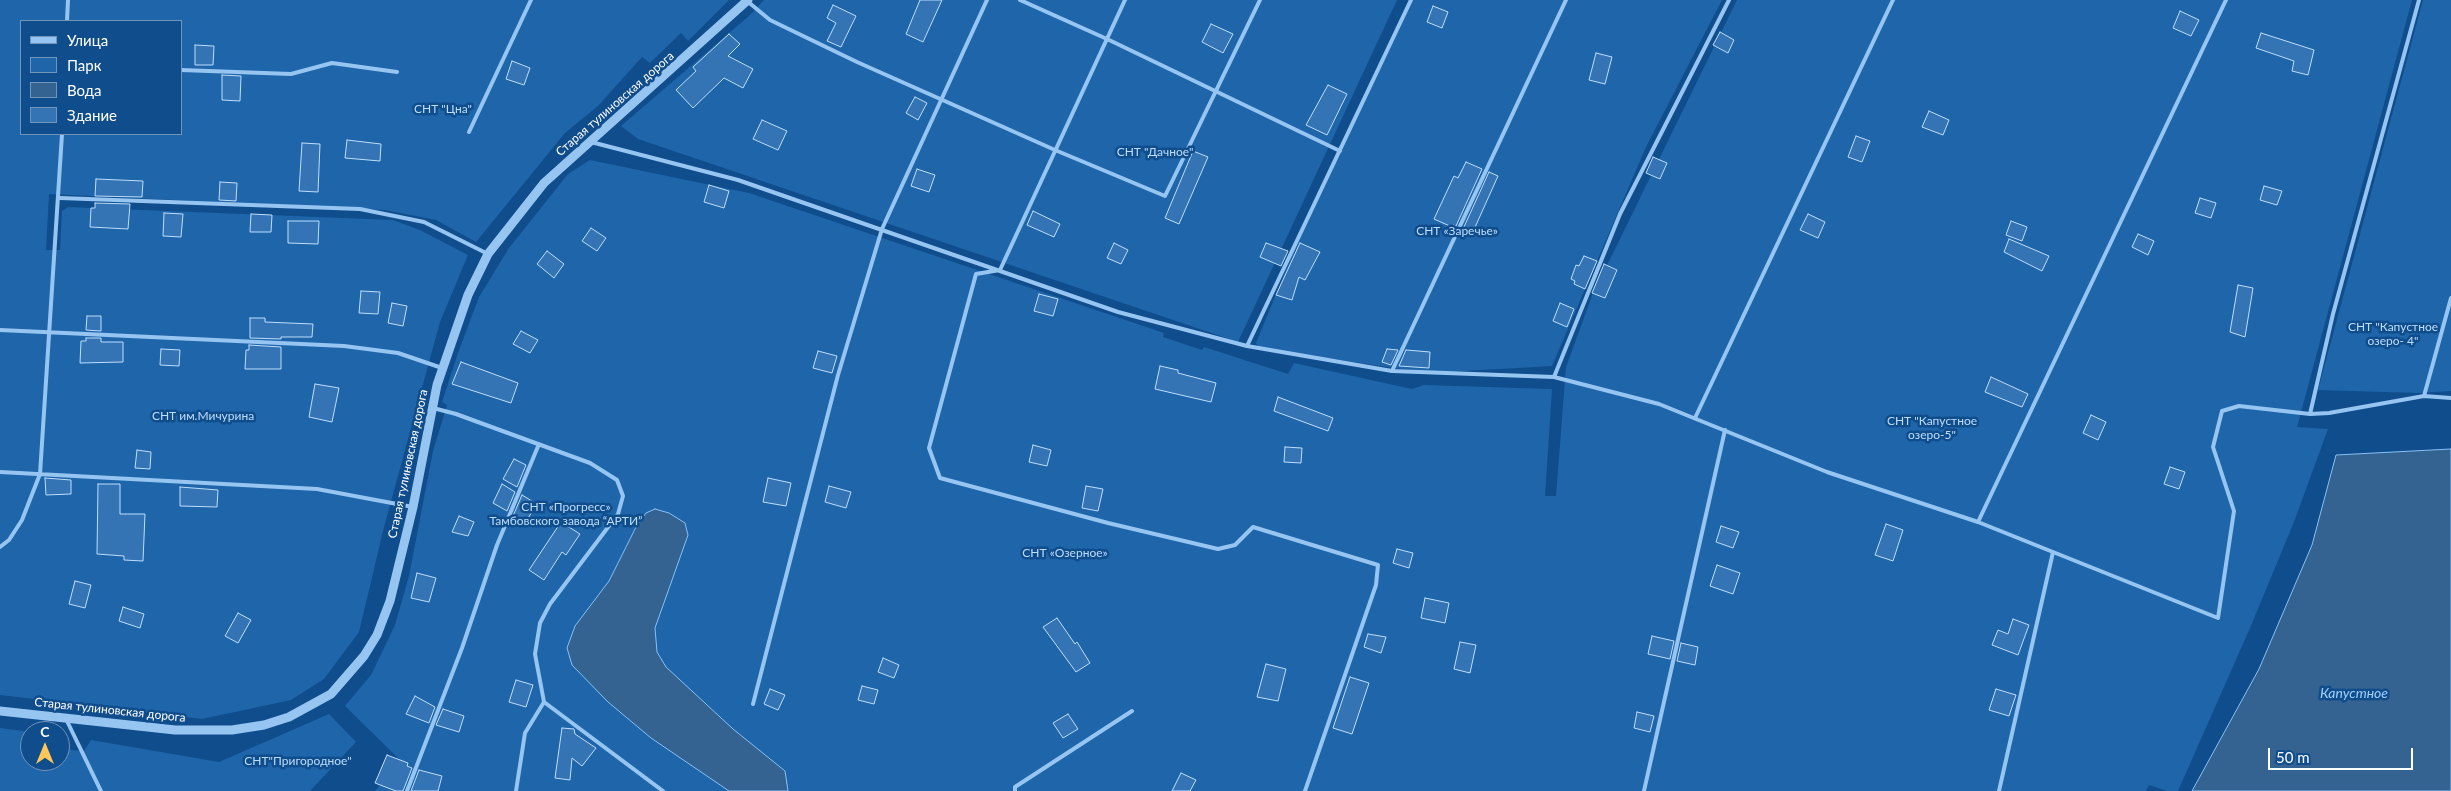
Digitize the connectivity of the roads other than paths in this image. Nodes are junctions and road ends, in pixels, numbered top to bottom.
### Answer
1 (68, 0) edge
2 (531, 0) edge
3 (987, 0) edge
4 (1020, 0) edge
5 (1125, 0) edge
6 (1260, 0) edge
7 (1411, 0) edge
8 (1566, 0) edge
9 (1728, 0) edge
10 (1893, 0) edge
11 (2226, 0) edge
12 (2419, 0) edge
13 (748, 1) edge
14 (67, 20) edge
15 (1107, 39) junction
16 (182, 70) edge
17 (397, 72) dead end
18 (1216, 91) junction
19 (942, 99) junction
20 (469, 132) dead end
21 (62, 135) edge
22 (589, 141) junction
23 (1055, 150) junction
24 (1340, 151) junction
25 (60, 198) junction
26 (882, 229) junction
27 (488, 254) junction
28 (1000, 270) junction
29 (2451, 298) edge
30 (0, 330) edge
31 (51, 332) junction
32 (1247, 346) junction
33 (442, 368) junction
34 (1392, 371) junction
35 (1554, 377) junction
36 (2424, 396) junction
37 (2451, 398) edge
38 (433, 408) junction
39 (2310, 414) junction
40 (1695, 418) junction
41 (1725, 430) junction
42 (539, 444) junction
43 (0, 472) edge
44 (40, 474) junction
45 (413, 507) junction
46 (1978, 522) junction
47 (0, 547) edge
48 (2052, 552) junction
49 (544, 702) junction
50 (753, 704) dead end
51 (0, 711) edge
52 (1132, 711) dead end
53 (66, 719) junction
54 (100, 791) edge
55 (407, 791) edge
56 (516, 791) edge
57 (663, 791) edge
58 (1014, 791) edge
59 (1305, 791) edge
60 (1644, 791) edge
61 (1999, 791) edge

1 - 14 lane
2 - 20 lane
3 - 19 lane
4 - 15 lane
5 - 15 lane
6 - 18 lane
7 - 24 lane
8 - 34 lane
9 - 35 lane
10 - 40 lane
11 - 46 lane
12 - 39 lane
13 - 19 lane
13 - 22 street, Старая тулиновская дорога
15 - 18 lane
15 - 23 lane
16 - 17 lane
18 - 23 lane
18 - 24 lane
19 - 23 lane
19 - 26 lane
21 - 25 lane
22 - 26 lane
22 - 27 street, Старая тулиновская дорога
23 - 28 lane
24 - 32 lane
25 - 27 lane
25 - 31 lane
26 - 28 lane
26 - 50 lane
27 - 33 street, Старая тулиновская дорога
28 - 32 lane
28 - 59 lane
29 - 36 lane
30 - 31 lane
31 - 33 lane
31 - 44 lane
32 - 34 lane
33 - 38 street, Старая тулиновская дорога
34 - 35 lane
35 - 40 lane
36 - 37 lane
36 - 39 lane
38 - 42 lane
38 - 45 street, Старая тулиновская дорога
39 - 48 lane
40 - 41 lane
41 - 46 lane
41 - 60 lane
42 - 49 lane
42 - 55 lane
43 - 44 lane
44 - 45 lane
44 - 47 lane
45 - 53 street, Старая тулиновская дорога
46 - 48 lane
48 - 61 lane
49 - 56 lane
49 - 57 lane
51 - 53 street, Старая тулиновская дорога
52 - 58 lane
53 - 54 lane

